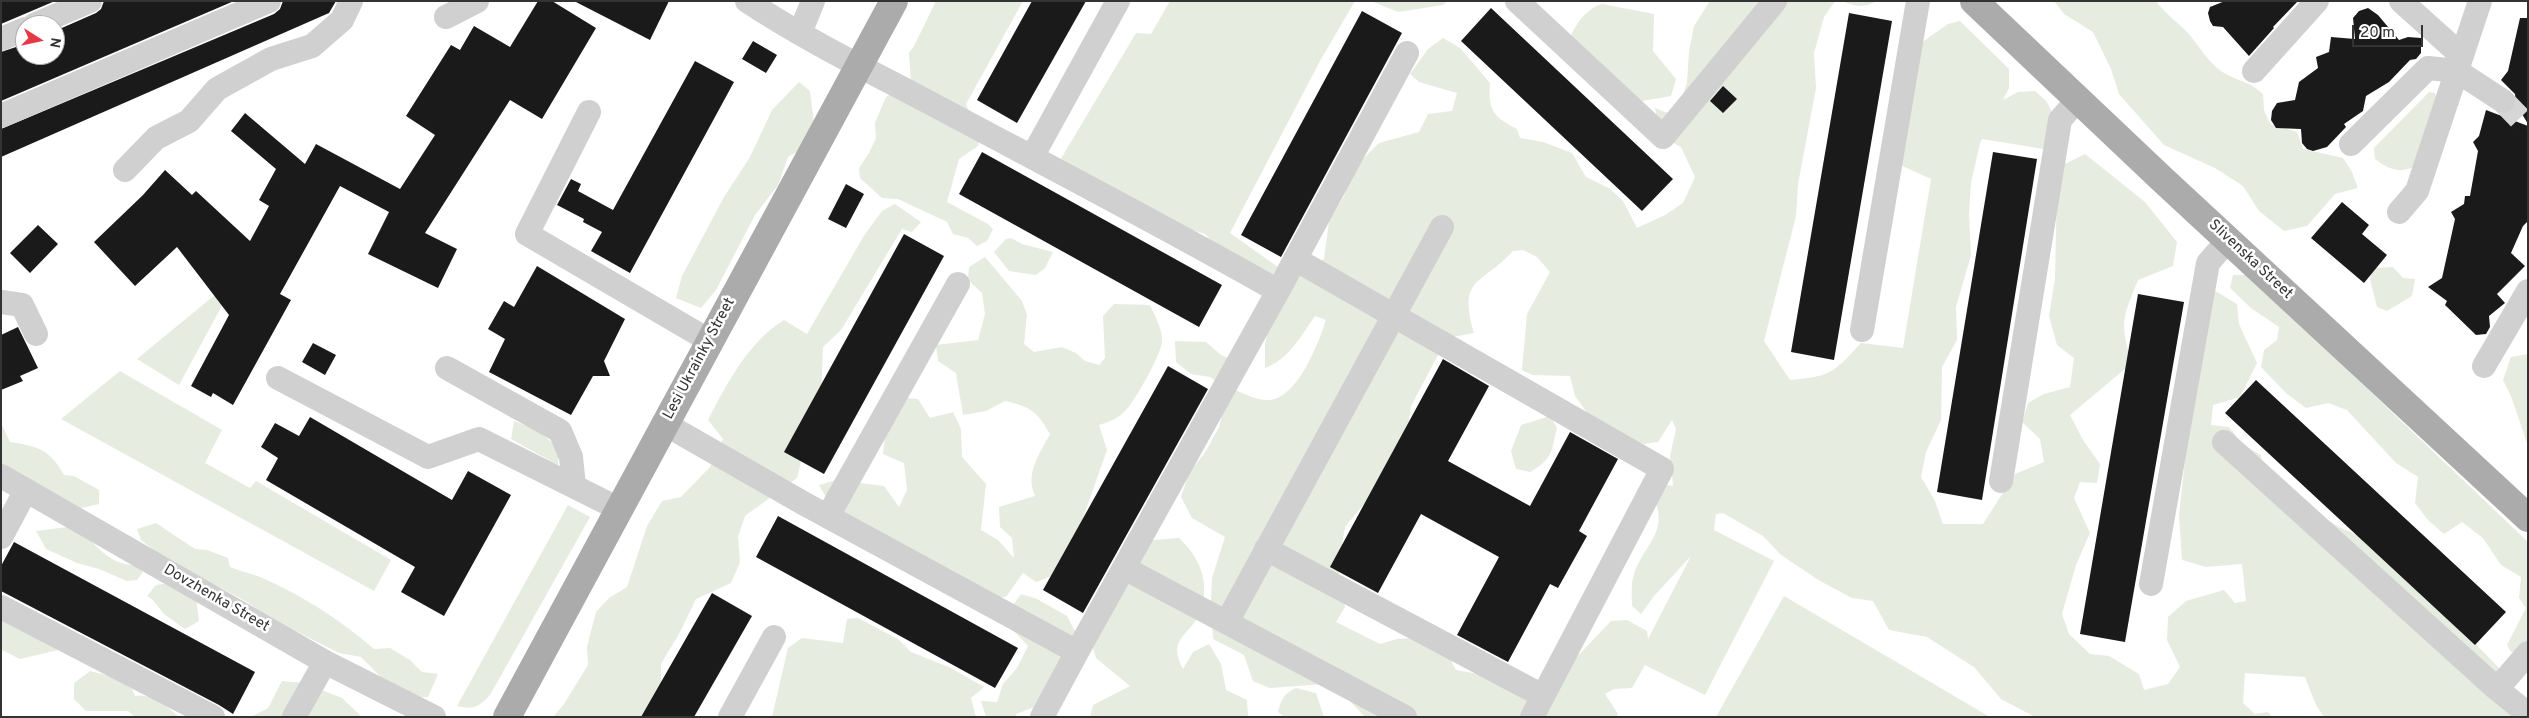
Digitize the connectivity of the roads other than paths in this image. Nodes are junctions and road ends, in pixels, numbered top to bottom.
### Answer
1 (90, 1) edge
2 (269, 1) edge
3 (351, 1) edge
4 (476, 1) edge
5 (747, 1) edge
6 (813, 1) edge
7 (894, 1) edge
8 (1118, 1) edge
9 (1517, 1) edge
10 (1918, 1) edge
11 (1974, 1) edge
12 (2317, 1) edge
13 (2401, 1) edge
14 (2480, 1) edge
15 (1767, 5) edge
16 (57, 15) edge
17 (446, 17) dead end
18 (15, 33) edge
19 (800, 33) junction
20 (1, 39) edge
21 (1407, 53) dead end
22 (2460, 64) junction
23 (859, 66) junction
24 (2254, 71) dead end
25 (2078, 99) junction
26 (2503, 101) tunnel mouth
27 (589, 112) dead end
28 (1, 116) edge
29 (2351, 144) dead end
30 (1032, 157) junction
31 (125, 170) dead end
32 (2399, 212) dead end
33 (1442, 227) dead end
34 (2228, 240) junction
35 (1295, 259) junction
36 (958, 284) dead end
37 (1278, 290) junction
38 (2528, 290) edge
39 (1, 302) edge
40 (1394, 315) junction
41 (1862, 330) dead end
42 (36, 334) dead end
43 (710, 341) junction
44 (2484, 366) dead end
45 (447, 368) dead end
46 (278, 378) dead end
47 (665, 424) junction
48 (2224, 442) dead end
49 (1, 476) edge
50 (2000, 482) dead end
51 (574, 486) junction
52 (26, 490) junction
53 (620, 509) junction
54 (828, 516) junction
55 (2528, 518) edge
56 (1, 537) edge
57 (1266, 549) junction
58 (1124, 568) junction
59 (2151, 584) dead end
60 (1, 608) edge
61 (1227, 622) junction
62 (774, 636) dead end
63 (1077, 652) junction
64 (2528, 653) edge
65 (325, 662) junction
66 (2497, 689) junction
67 (1542, 696) junction
68 (2528, 714) edge
69 (213, 717) edge
70 (294, 717) edge
71 (434, 717) edge
72 (507, 717) edge
73 (730, 717) edge
74 (1042, 717) edge
75 (1405, 717) edge
76 (1532, 717) edge

1 - 16 street
2 - 28 street
3 - 31 street
4 - 17 street
5 - 19 street
6 - 19 street
7 - 23 main road, Lesi Ukrainky Street
8 - 30 street
9 - 15 street
10 - 41 street
11 - 25 main road, Slivenska Street
12 - 24 street
13 - 22 street
14 - 22 street
18 - 20 street
19 - 23 street
21 - 35 street
22 - 26 street
22 - 29 street
22 - 32 street
23 - 30 street
23 - 43 main road, Lesi Ukrainky Street
25 - 34 main road, Slivenska Street
25 - 50 street
27 - 43 street
30 - 37 street
33 - 40 street
34 - 55 main road, Slivenska Street
34 - 59 street
35 - 37 street
35 - 40 street
36 - 54 street
37 - 58 street
38 - 44 street
39 - 42 street
40 - 57 street
40 - 67 street
43 - 47 main road, Lesi Ukrainky Street
45 - 51 street
46 - 51 street
47 - 53 main road, Lesi Ukrainky Street
47 - 54 street
48 - 66 street
49 - 52 street, Dovzhenka Street
51 - 53 street
52 - 56 street
52 - 65 street, Dovzhenka Street
53 - 72 main road, Lesi Ukrainky Street
54 - 63 street
57 - 61 street
57 - 67 street
58 - 61 street
58 - 63 street
60 - 69 street
61 - 75 street
62 - 73 street
63 - 74 street
64 - 66 street
65 - 70 street
65 - 71 street, Dovzhenka Street
66 - 68 street
67 - 76 street

